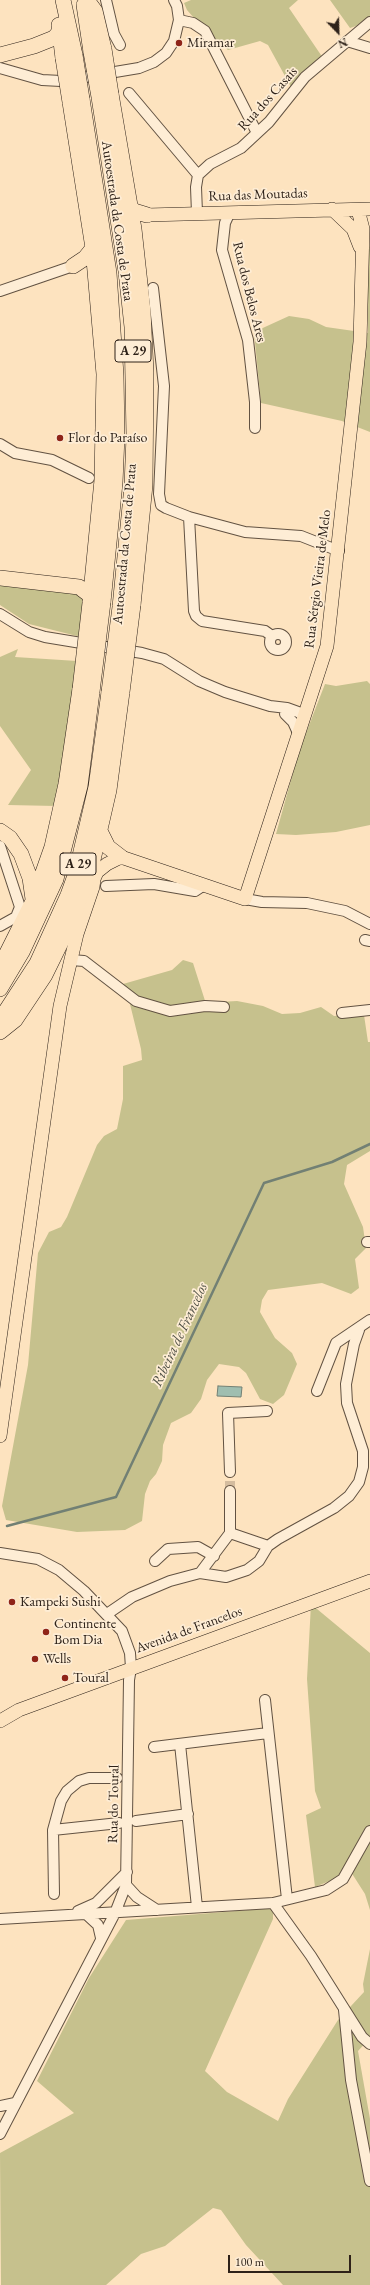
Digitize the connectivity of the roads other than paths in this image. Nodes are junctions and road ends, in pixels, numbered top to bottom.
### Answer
1 (84, 0) edge
2 (87, 0) edge
3 (106, 0) edge
4 (174, 0) edge
5 (64, 1) edge
6 (179, 20) junction
7 (370, 22) edge
8 (59, 32) junction
9 (347, 41) junction
10 (120, 45) dead end
11 (34, 46) junction
12 (370, 48) edge
13 (98, 50) junction
14 (0, 55) edge
15 (67, 55) junction
16 (2, 70) edge
17 (129, 93) dead end
18 (105, 96) junction
19 (76, 101) junction
20 (257, 133) junction
21 (198, 175) junction
22 (129, 205) junction
23 (332, 209) junction
24 (364, 209) edge
25 (230, 212) junction
26 (197, 213) junction
27 (147, 215) junction
28 (362, 226) edge
29 (134, 229) junction
30 (92, 248) junction
31 (73, 266) junction
32 (96, 278) junction
33 (153, 288) dead end
34 (0, 291) edge
35 (255, 428) dead end
36 (0, 444) edge
37 (89, 478) dead end
38 (189, 517) junction
39 (339, 551) junction
40 (0, 573) edge
41 (93, 574) junction
42 (0, 578) edge
43 (95, 600) junction
44 (126, 606) junction
45 (0, 614) edge
46 (272, 636) dead end
47 (86, 690) junction
48 (116, 692) junction
49 (309, 700) junction
50 (286, 711) junction
51 (304, 717) junction
52 (298, 733) junction
53 (0, 831) edge
54 (100, 833) junction
55 (0, 846) edge
56 (121, 857) junction
57 (137, 864) junction
58 (204, 885) junction
59 (100, 886) junction
60 (245, 899) junction
61 (33, 901) junction
62 (370, 924) edge
63 (0, 926) edge
64 (71, 960) junction
65 (0, 967) edge
66 (0, 989) edge
67 (224, 1007) dead end
68 (370, 1010) edge
69 (342, 1013) dead end
70 (0, 1020) edge
71 (0, 1032) edge
72 (370, 1320) edge
73 (359, 1330) junction
74 (317, 1391) dead end
75 (267, 1411) dead end
76 (0, 1436) edge
77 (366, 1450) edge
78 (230, 1472) tunnel mouth
79 (230, 1491) tunnel mouth
80 (230, 1533) junction
81 (268, 1546) junction
82 (0, 1553) edge
83 (214, 1556) junction
84 (155, 1561) dead end
85 (200, 1573) junction
86 (370, 1581) edge
87 (107, 1614) junction
88 (131, 1668) junction
89 (265, 1700) dead end
90 (0, 1710) edge
91 (19, 1710) junction
92 (0, 1721) edge
93 (268, 1733) junction
94 (180, 1744) junction
95 (154, 1747) dead end
96 (117, 1778) dead end
97 (188, 1814) junction
98 (136, 1821) dead end
99 (119, 1823) dead end
100 (53, 1830) junction
101 (370, 1831) edge
102 (127, 1872) junction
103 (126, 1885) junction
104 (54, 1894) dead end
105 (287, 1899) junction
106 (273, 1902) junction
107 (197, 1907) junction
108 (157, 1910) junction
109 (115, 1912) junction
110 (85, 1913) junction
111 (72, 1914) junction
112 (0, 1919) edge
113 (101, 1938) junction
114 (344, 2010) junction
115 (370, 2044) edge
116 (15, 2103) junction
117 (0, 2106) edge
118 (0, 2134) edge
119 (370, 2181) edge

1 - 13 highway, Autoestrada da Costa de Prata / A 29
2 - 13 highway, A 29
3 - 10 street
4 - 6 street
5 - 8 highway, A 29
5 - 15 highway, A 29
6 - 16 street
6 - 20 street
7 - 9 street, Rua dos Casais
8 - 11 highway
8 - 15 highway, A 29
9 - 12 street
9 - 20 street, Rua dos Casais
11 - 14 highway
11 - 15 highway
13 - 18 highway, Autoestrada da Costa de Prata / A 29, bridge
15 - 19 highway, A 29, bridge
17 - 21 street
18 - 22 highway, A 29
18 - 44 highway, Autoestrada da Costa de Prata / A 29
19 - 30 highway, A 29
19 - 43 highway, Autoestrada da Costa de Prata / A 29
20 - 21 street, Rua dos Casais
21 - 26 street
22 - 27 highway
22 - 29 highway, A 29
23 - 24 main road, Rua das Moutadas
23 - 25 main road, Rua das Moutadas
23 - 28 main road, Rua Sérgio Vieira de Melo
24 - 28 main road
25 - 26 main road, Rua das Moutadas
25 - 35 street, Rua dos Belos Ares
26 - 27 main road, Rua das Moutadas
27 - 29 highway
28 - 39 main road, Rua Sérgio Vieira de Melo
29 - 44 highway, A 29
30 - 31 highway
30 - 32 highway, A 29
31 - 32 highway
31 - 34 street
32 - 41 highway, A 29
33 - 38 street
36 - 37 street
38 - 39 street
38 - 46 street
39 - 49 main road, Rua Sérgio Vieira de Melo
40 - 41 highway
41 - 43 highway, A 29
42 - 43 highway
43 - 47 highway, A 29, bridge
44 - 48 highway, A 29, bridge
45 - 50 street
47 - 61 highway, A 29
47 - 66 highway, A 29
48 - 54 highway, A 29
48 - 70 highway, A 29
49 - 50 street
49 - 51 main road, Rua Sérgio Vieira de Melo
50 - 51 street
50 - 52 street
51 - 52 main road, Rua Sérgio Vieira de Melo
52 - 60 main road, Rua Sérgio Vieira de Melo
53 - 61 highway
54 - 56 highway
54 - 71 highway, A 29
55 - 63 street
56 - 57 main road
56 - 59 main road
57 - 58 main road
57 - 59 main road
58 - 59 street
58 - 60 main road
59 - 64 main road
60 - 62 street
61 - 65 highway, A 29
64 - 67 street
64 - 76 main road
68 - 69 street
72 - 73 street
73 - 74 street
73 - 77 street
75 - 78 street
77 - 81 street
79 - 80 street
80 - 81 street
80 - 83 street
81 - 85 street
82 - 87 street, Rua do Toural
83 - 84 street
83 - 85 street
85 - 87 street
86 - 88 main road, Avenida de Francelos
87 - 88 street, Rua do Toural
88 - 91 main road, Avenida de Francelos
88 - 102 street, Rua do Toural
89 - 93 street
90 - 91 main road, Avenida de Francelos
91 - 92 main road, Avenida de Francelos
93 - 94 street
93 - 105 street
94 - 95 street
94 - 97 street
96 - 100 street
97 - 98 street
97 - 107 street
99 - 100 street
100 - 104 street
101 - 105 street
102 - 103 street, Rua do Toural
102 - 111 street
103 - 108 street
103 - 109 street, Rua do Toural
105 - 106 street
106 - 107 street
106 - 114 street
107 - 108 street
108 - 109 street
109 - 110 street
109 - 113 street, Rua do Toural
110 - 111 street
110 - 113 street
111 - 112 street
113 - 116 street, Rua do Toural
114 - 115 street
114 - 119 street
116 - 117 street
116 - 118 street, Rua do Toural

